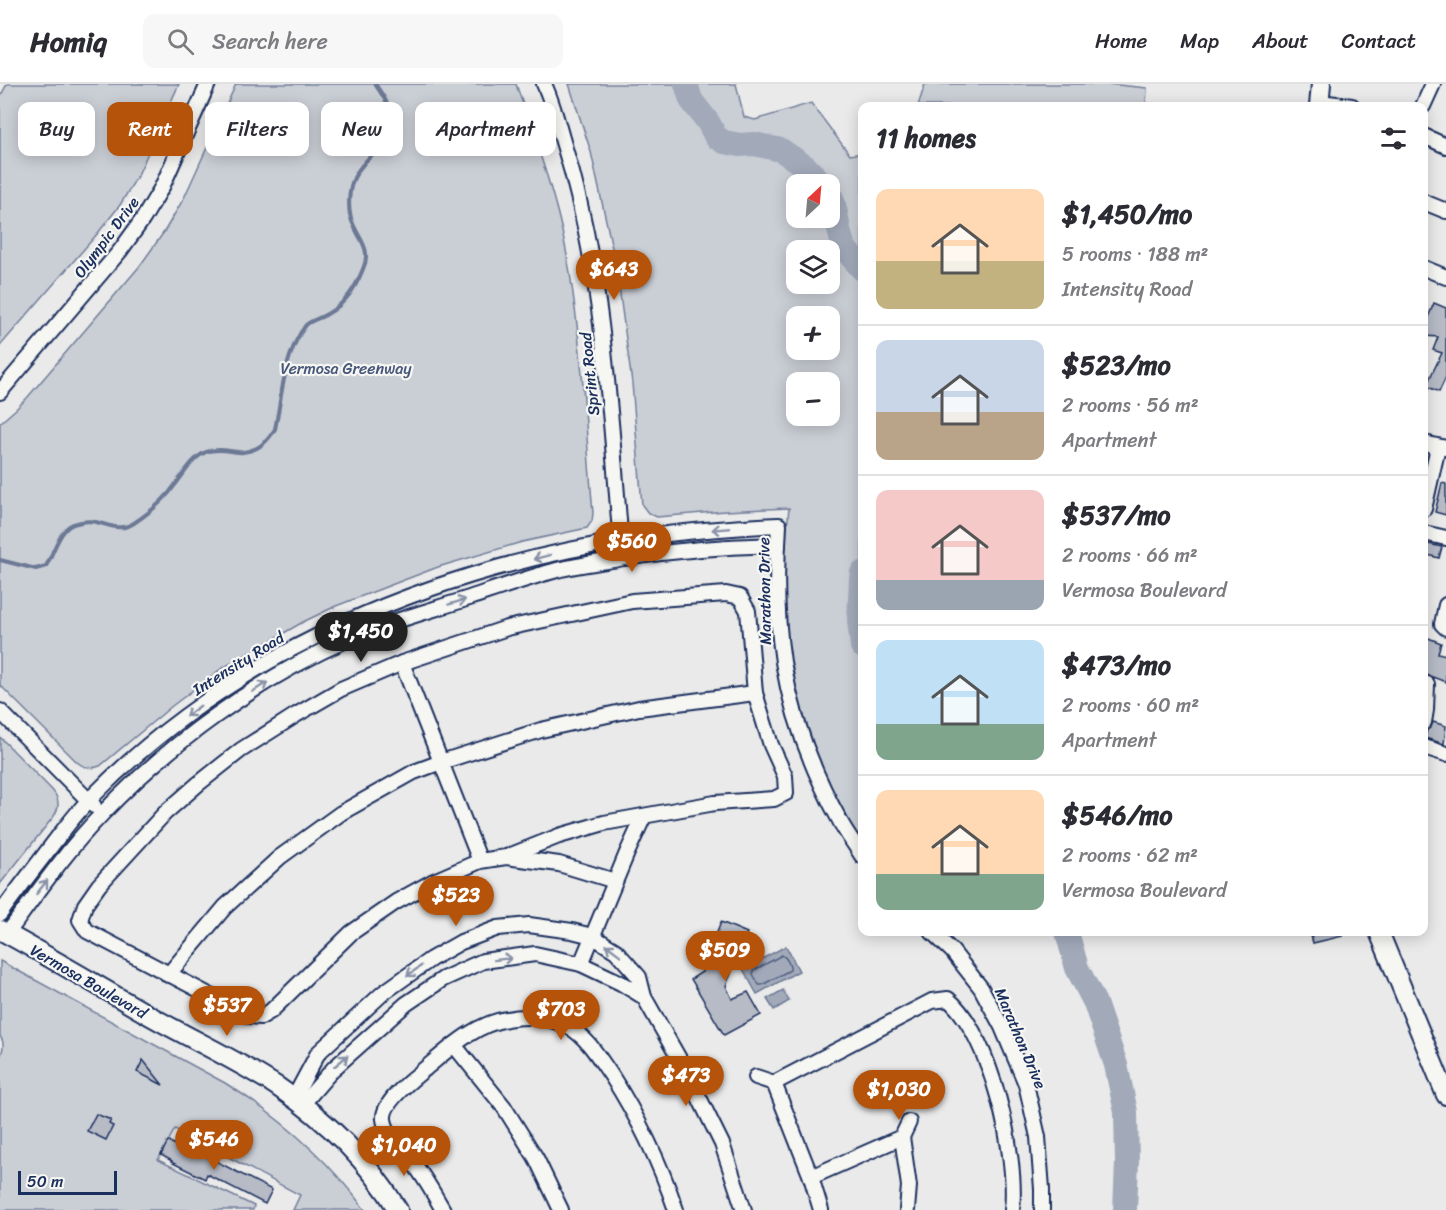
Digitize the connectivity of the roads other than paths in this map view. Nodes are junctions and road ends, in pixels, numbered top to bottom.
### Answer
1 (208, 84) edge
2 (544, 84) edge
3 (1433, 84) edge
4 (1320, 97) edge
5 (1338, 102) edge
6 (1426, 102) edge
7 (1428, 138) edge
8 (1446, 146) edge
9 (1428, 204) edge
10 (1446, 211) edge
11 (1428, 270) edge
12 (1446, 277) edge
13 (0, 392) edge
14 (1442, 448) edge
15 (1428, 495) edge
16 (779, 525) joint
17 (1428, 534) edge
18 (1446, 538) edge
19 (621, 541) junction
20 (778, 544) junction
21 (624, 558) junction
22 (1446, 605) edge
23 (1444, 626) edge
24 (402, 663) junction
25 (755, 693) junction
26 (0, 711) edge
27 (1428, 748) edge
28 (1446, 754) edge
29 (441, 762) junction
30 (89, 800) junction
31 (102, 813) junction
32 (645, 816) junction
33 (858, 850) edge
34 (506, 857) junction
35 (480, 861) junction
36 (615, 881) junction
37 (0, 914) edge
38 (4, 932) edge
39 (592, 936) junction
40 (937, 936) edge
41 (1381, 936) edge
42 (431, 959) junction
43 (581, 964) junction
44 (168, 975) junction
45 (443, 979) junction
46 (644, 997) junction
47 (454, 1045) junction
48 (756, 1077) dead end
49 (774, 1083) junction
50 (1446, 1095) edge
51 (298, 1102) junction
52 (909, 1122) dead end
53 (902, 1137) junction
54 (811, 1177) junction
55 (398, 1210) edge
56 (443, 1210) edge
57 (561, 1210) edge
58 (676, 1210) edge
59 (744, 1210) edge
60 (820, 1210) edge
61 (907, 1210) edge
62 (1012, 1210) edge
63 (1042, 1210) edge

1 - 13 street, Olympic Drive
2 - 19 street, Sprint Road
3 - 6 street
4 - 5 street
7 - 8 street
9 - 10 street
11 - 12 street
14 - 15 street
16 -> 19 street, Intensity Road
16 - 20 street, Marathon Drive
17 - 18 street
19 - 21 street, Sprint Road
19 -> 30 street, Intensity Road
20 - 21 street, Intensity Road
20 - 33 street, Marathon Drive
31 -> 21 street, Intensity Road
22 - 23 street
24 - 25 street
24 - 29 street
24 - 44 street
25 - 29 street
25 - 32 street
26 - 30 street
27 - 28 street
29 - 35 street
29 - 44 street
30 - 31 street
30 - 37 street, Intensity Road
38 -> 31 street, Intensity Road
32 - 34 street
32 - 36 street
34 - 35 street
34 - 36 street
35 - 44 street
36 - 39 street
38 - 51 main road, Vermosa Boulevard
39 - 42 street
39 - 43 street
46 -> 39 street
40 - 63 street, Marathon Drive
41 - 50 main road
42 - 45 street
42 -> 51 street
45 -> 43 street
43 - 46 street
51 -> 45 street
46 - 59 street
47 - 56 street
47 - 57 street
47 - 58 street
48 - 49 street
49 - 54 street
49 - 62 street
51 - 55 main road, Vermosa Boulevard
52 - 53 street
53 - 54 street
53 - 61 street
54 - 60 street

